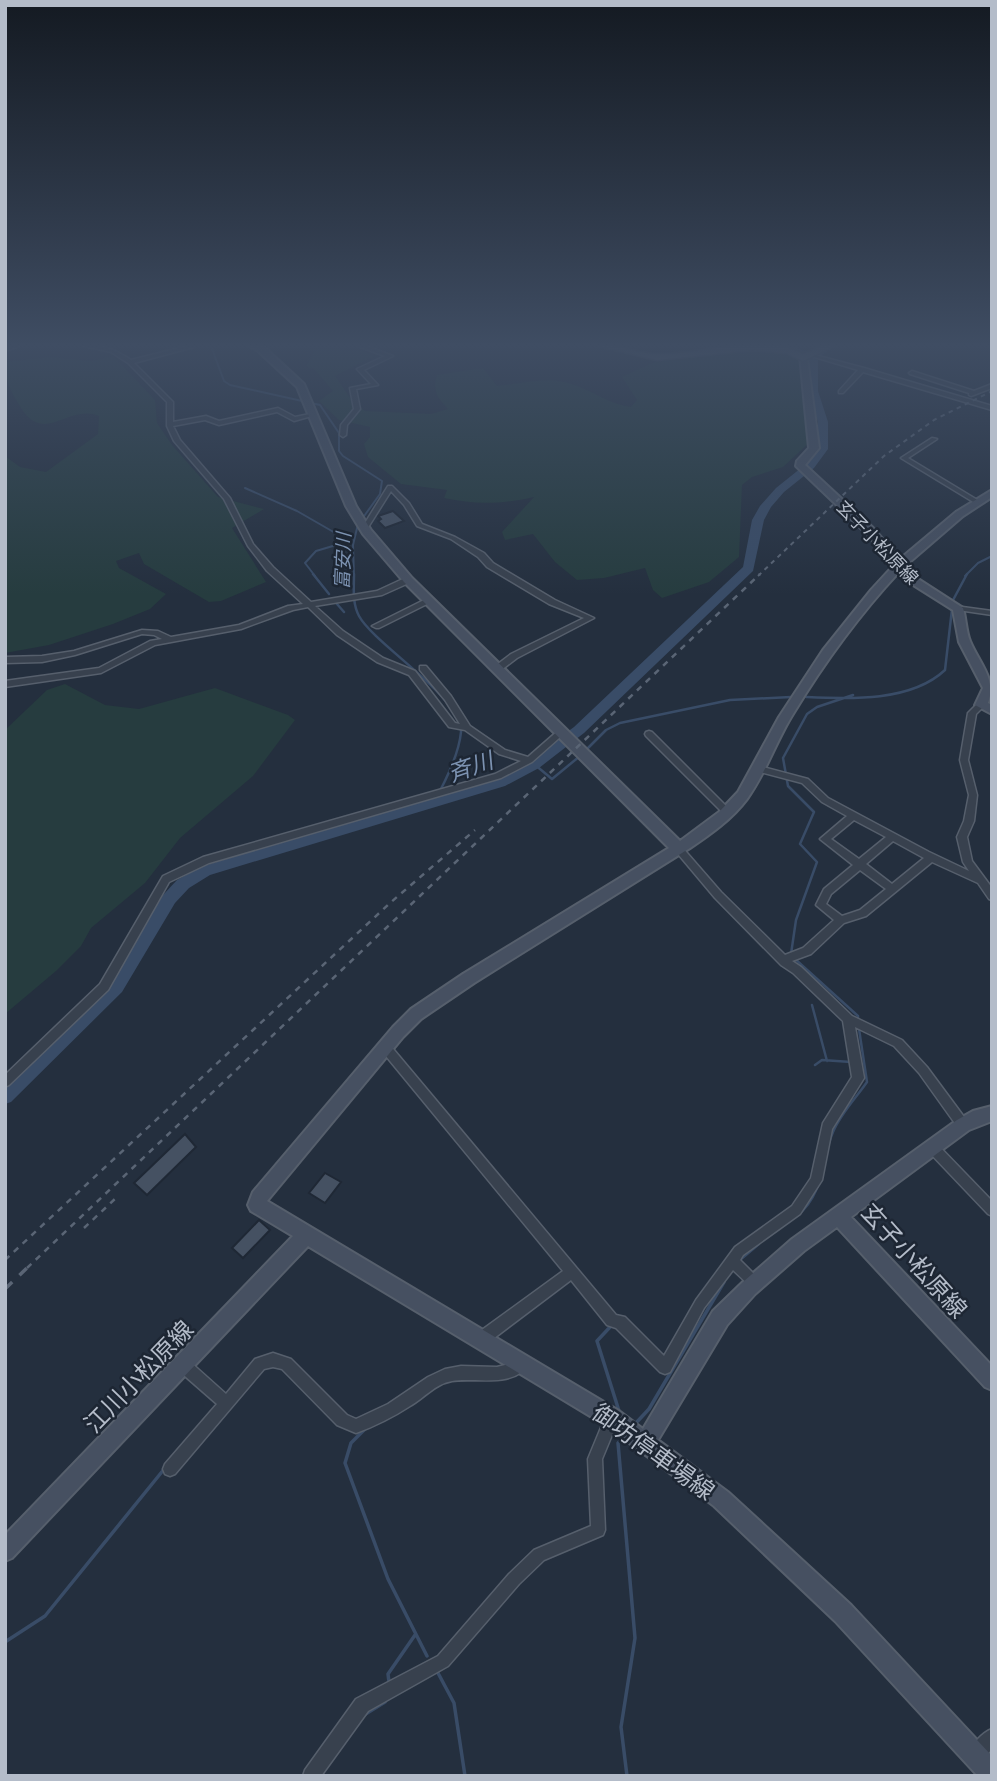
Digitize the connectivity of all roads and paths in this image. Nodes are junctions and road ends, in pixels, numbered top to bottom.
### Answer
1 (172, 429) edge
2 (320, 429) edge
3 (345, 429) edge
4 (813, 429) edge
5 (343, 435) dead end
6 (934, 439) dead end
7 (992, 494) edge
8 (976, 502) junction
9 (365, 529) junction
10 (898, 565) junction
11 (408, 580) junction
12 (429, 601) junction
13 (308, 604) junction
14 (958, 608) junction
15 (992, 613) edge
16 (376, 626) dead end
17 (168, 639) junction
18 (5, 660) edge
19 (423, 668) dead end
20 (497, 669) junction
21 (5, 684) edge
22 (986, 708) edge
23 (467, 728) junction
24 (649, 734) dead end
25 (567, 736) junction
26 (529, 760) junction
27 (759, 769) junction
28 (727, 813) junction
29 (854, 816) junction
30 (892, 836) junction
31 (678, 848) junction
32 (930, 858) junction
33 (859, 865) junction
34 (980, 880) junction
35 (892, 889) junction
36 (992, 897) edge
37 (841, 920) junction
38 (783, 960) junction
39 (848, 1019) junction
40 (385, 1048) junction
41 (5, 1082) edge
42 (992, 1113) edge
43 (963, 1125) junction
44 (932, 1147) junction
45 (992, 1210) edge
46 (839, 1216) junction
47 (306, 1235) junction
48 (732, 1261) junction
49 (572, 1272) junction
50 (755, 1283) junction
51 (480, 1340) junction
52 (521, 1363) junction
53 (183, 1365) junction
54 (992, 1380) edge
55 (227, 1404) junction
56 (612, 1418) junction
57 (646, 1442) junction
58 (170, 1469) dead end
59 (5, 1551) edge
60 (992, 1737) edge
61 (975, 1755) junction
62 (992, 1773) edge
63 (312, 1776) edge

1 - 13 street
2 - 9 street
3 - 5 street
4 - 10 street, 玄子小松原線
6 - 8 street
7 - 8 street
8 - 10 street
9 - 11 street
9 - 20 street
10 - 14 street, 玄子小松原線
10 - 27 street
11 - 12 street
11 - 13 street
12 - 16 street
12 - 20 street
13 - 17 street
13 - 23 street
14 - 15 street
14 - 22 street
17 - 18 street
17 - 21 street
19 - 23 street
20 - 25 street
22 - 34 street
23 - 26 street
24 - 28 street
25 - 26 street
25 - 31 street
26 - 41 street
27 - 28 street
27 - 29 street
28 - 31 street
29 - 30 street
29 - 33 street
30 - 32 street
30 - 33 street
31 - 38 street
31 - 40 street
32 - 34 street
32 - 35 street
33 - 35 street
33 - 37 street
34 - 36 street
35 - 37 street
37 - 38 street
38 - 39 street
39 - 43 street
39 - 48 street
40 - 47 street, 御坊停車場線
40 - 49 street
42 - 43 street, 玄子小松原線
43 - 44 street, 玄子小松原線
44 - 45 street
44 - 46 street, 玄子小松原線
46 - 50 street
46 - 54 street, 玄子小松原線
47 - 51 street, 御坊停車場線
47 - 53 street, 江川小松原線
48 - 49 street
48 - 50 street
49 - 51 street
50 - 57 street
51 - 52 street, 御坊停車場線
52 - 55 street
52 - 56 street, 御坊停車場線
53 - 55 street
53 - 59 street, 江川小松原線
55 - 58 street
56 - 57 street, 御坊停車場線
56 - 63 street
57 - 61 street, 御坊停車場線
60 - 61 street
61 - 62 street, 御坊停車場線

